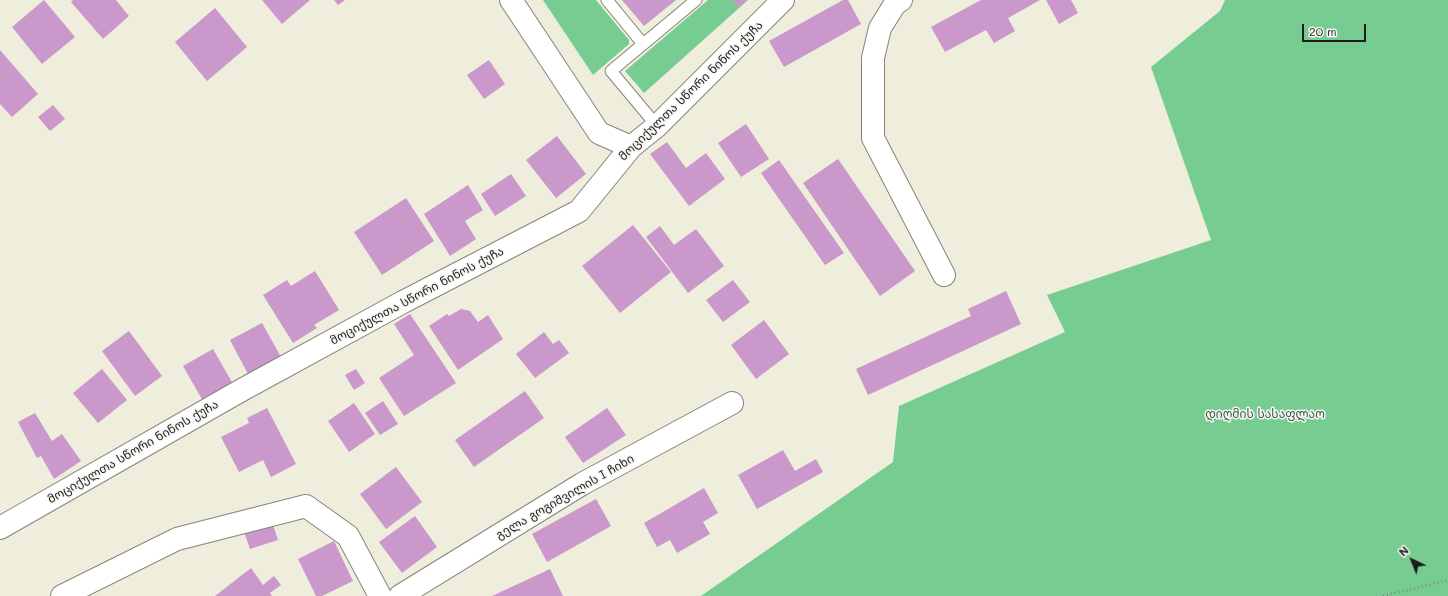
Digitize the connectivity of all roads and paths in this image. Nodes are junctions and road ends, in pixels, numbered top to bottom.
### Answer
1 (511, 0) edge
2 (607, 0) edge
3 (696, 0) edge
4 (783, 0) edge
5 (901, 0) edge
6 (643, 44) junction
7 (657, 126) junction
8 (631, 147) junction
9 (944, 275) dead end
10 (732, 403) dead end
11 (0, 528) edge
12 (1448, 580) edge
13 (62, 596) edge
14 (380, 596) edge
15 (400, 596) edge
16 (1383, 596) edge

1 - 8 street
2 - 6 lane
3 - 6 lane
4 - 7 street, მოციქულთა სწორი ნინოს ქუჩა
5 - 9 street
6 - 7 lane
7 - 8 street, მოციქულთა სწორი ნინოს ქუჩა
8 - 11 street, მოციქულთა სწორი ნინოს ქუჩა
10 - 15 street, გელა გოგიშვილის I ჩიხი
12 - 16 path
13 - 14 street

